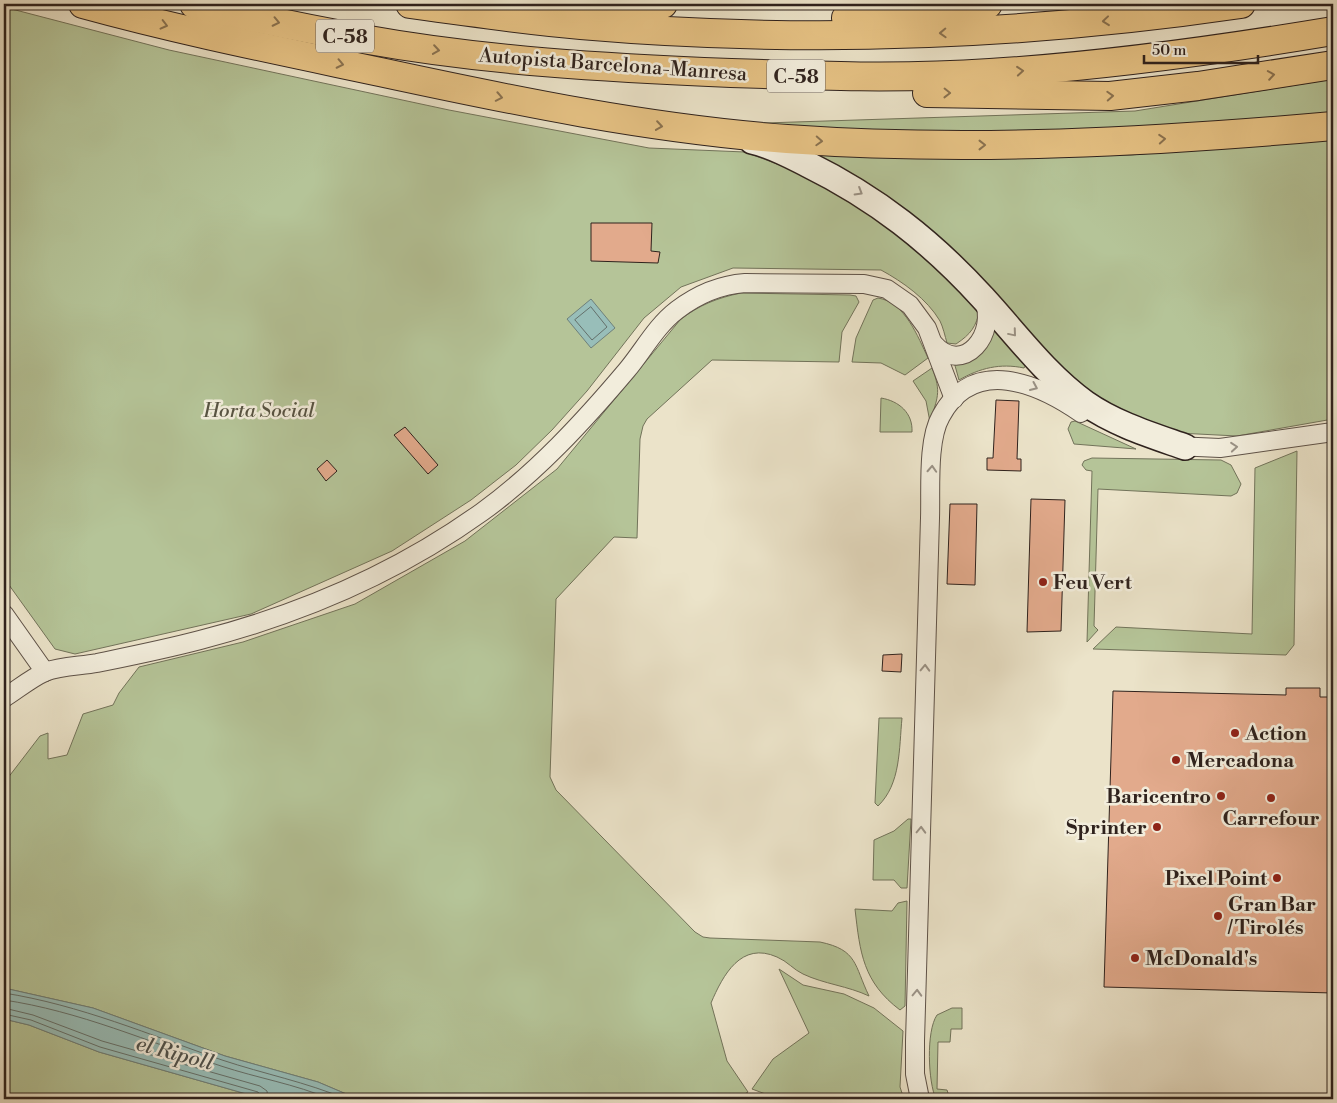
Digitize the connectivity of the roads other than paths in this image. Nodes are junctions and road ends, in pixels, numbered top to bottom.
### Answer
1 (83, 4) edge
2 (194, 4) edge
3 (410, 4) edge
4 (664, 4) edge
5 (988, 4) edge
6 (1241, 4) edge
7 (480, 13) junction
8 (636, 29) junction
9 (1333, 31) edge
10 (1333, 64) edge
11 (620, 69) junction
12 (1333, 126) edge
13 (701, 131) junction
14 (981, 296) junction
15 (934, 344) junction
16 (954, 399) junction
17 (1333, 432) edge
18 (1185, 447) junction
19 (4, 614) edge
20 (45, 672) junction
21 (4, 698) edge
22 (920, 1099) edge

1 -> 13 main road
2 -> 11 main road, Autopista Barcelona-Manresa / C-58
3 - 7 main road, Autopista Barcelona-Manresa / C-58
4 - 7 main road
5 - 8 main road
6 -> 8 main road, Autopista Barcelona-Manresa / C-58
7 - 8 main road, Autopista Barcelona-Manresa / C-58
11 -> 9 main road, Autopista Barcelona-Manresa / C-58
11 -> 10 main road
13 -> 12 main road
13 -> 14 street
14 - 15 street
14 -> 18 street
15 - 16 street
15 - 20 street
16 -> 18 street
22 -> 16 street
18 -> 17 street
19 - 20 street
20 - 21 street

